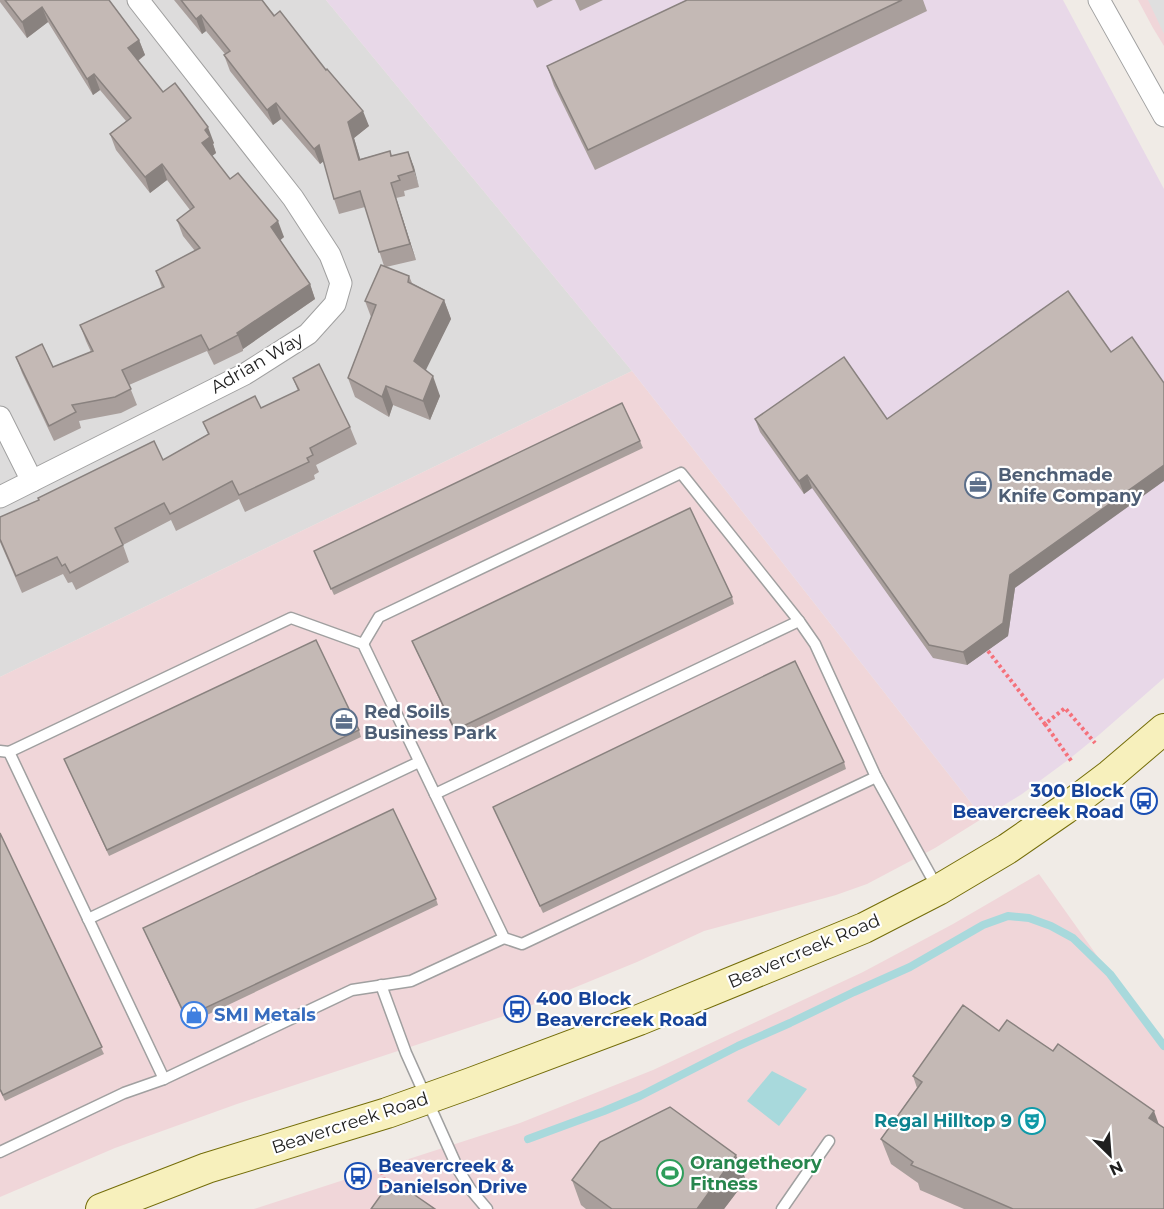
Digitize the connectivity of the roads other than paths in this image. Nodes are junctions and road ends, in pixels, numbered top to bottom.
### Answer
1 (138, 0) edge
2 (1099, 0) edge
3 (1164, 116) edge
4 (0, 417) edge
5 (32, 480) junction
6 (0, 497) edge
7 (799, 621) junction
8 (363, 644) junction
9 (1164, 729) edge
10 (4, 752) edge
11 (419, 762) junction
12 (876, 777) junction
13 (435, 794) junction
14 (938, 890) junction
15 (88, 919) junction
16 (504, 938) junction
17 (381, 985) junction
18 (164, 1079) junction
19 (427, 1100) junction
20 (829, 1141) dead end
21 (0, 1152) edge
22 (101, 1209) edge
23 (486, 1209) edge
24 (782, 1209) edge

1 - 5 street, Adrian Way
2 - 3 street
4 - 5 street
5 - 6 street, Adrian Way
7 - 8 lane
7 - 12 lane
7 - 13 lane
8 - 10 lane
8 - 11 lane
9 - 14 main road, Beavercreek Road
10 - 15 lane
11 - 13 lane
11 - 15 lane
12 - 14 lane
12 - 16 lane
13 - 16 lane
14 - 19 main road, Beavercreek Road
15 - 18 lane
16 - 17 lane
17 - 18 lane
17 - 19 lane
18 - 21 lane
19 - 22 main road, Beavercreek Road
19 - 23 lane
20 - 24 lane

